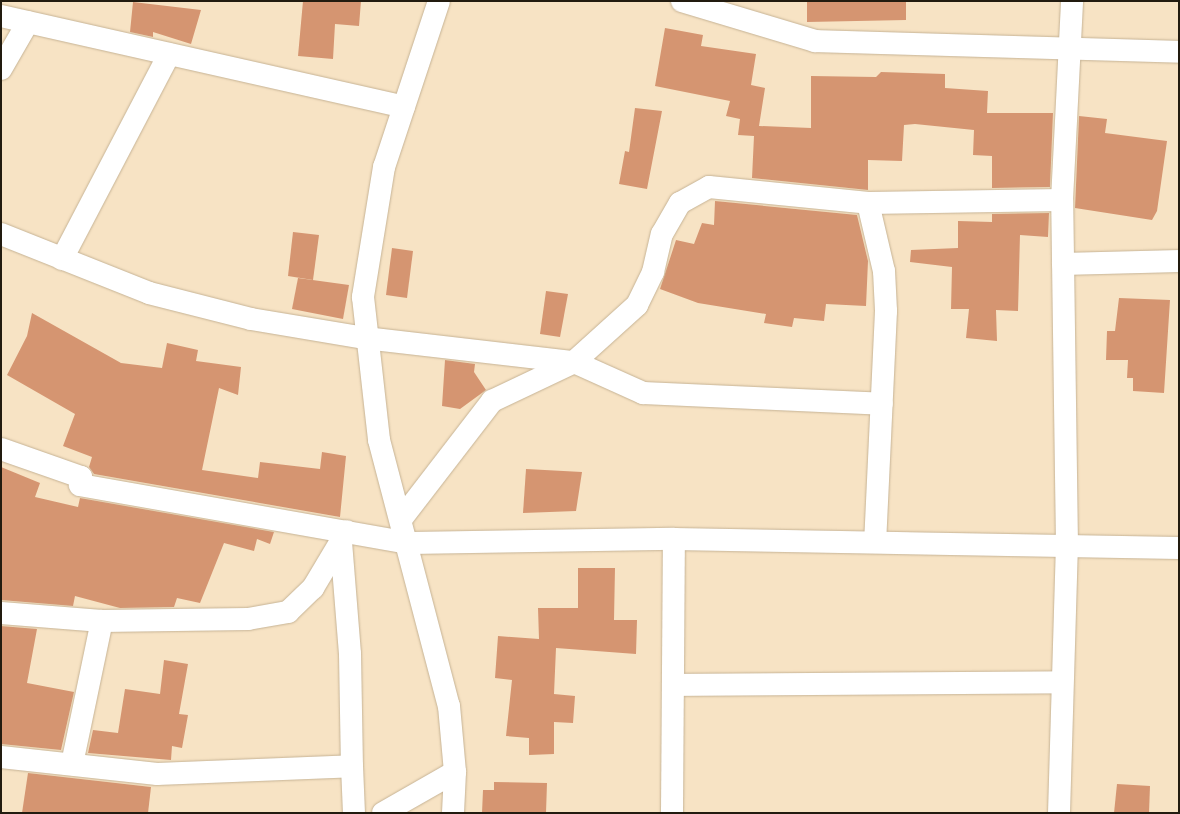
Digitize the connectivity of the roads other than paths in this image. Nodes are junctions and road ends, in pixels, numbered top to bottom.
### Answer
1 (439, 1) edge
2 (682, 1) edge
3 (1072, 1) edge
4 (1, 16) edge
5 (28, 22) junction
6 (1072, 49) junction
7 (1179, 52) edge
8 (169, 54) junction
9 (1, 70) edge
10 (404, 107) junction
11 (1062, 200) junction
12 (868, 203) junction
13 (1, 234) edge
14 (62, 259) junction
15 (1179, 261) edge
16 (1063, 264) junction
17 (365, 338) junction
18 (574, 362) junction
19 (882, 404) junction
20 (1, 449) edge
21 (402, 518) junction
22 (344, 536) junction
23 (674, 539) junction
24 (875, 542) junction
25 (410, 543) junction
26 (1067, 546) junction
27 (1179, 548) edge
28 (1, 613) edge
29 (102, 621) junction
30 (1062, 682) junction
31 (674, 685) junction
32 (1, 757) edge
33 (72, 764) junction
34 (352, 766) junction
35 (455, 772) junction
36 (354, 813) edge
37 (383, 813) edge
38 (453, 813) edge
39 (672, 813) edge
40 (1059, 813) edge

1 - 10 street
2 - 6 street
3 - 6 street
4 - 5 street
5 - 8 street
5 - 9 street
6 - 7 street
6 - 11 street
8 - 10 street
8 - 14 street
10 - 17 street
11 - 12 street
11 - 16 street
12 - 18 street
12 - 19 street
13 - 14 street
14 - 17 street
15 - 16 street
16 - 26 street
17 - 18 street
17 - 21 street
18 - 19 street
18 - 21 street
19 - 24 street
20 - 22 street
21 - 25 street
22 - 25 street
22 - 29 street
22 - 34 street
23 - 24 street
23 - 25 street
23 - 31 street
24 - 26 street
25 - 35 street
26 - 27 street
26 - 30 street
28 - 29 street
29 - 33 street
30 - 31 street
30 - 40 street
31 - 39 street
32 - 33 street
33 - 34 street
34 - 36 street
35 - 37 street
35 - 38 street

